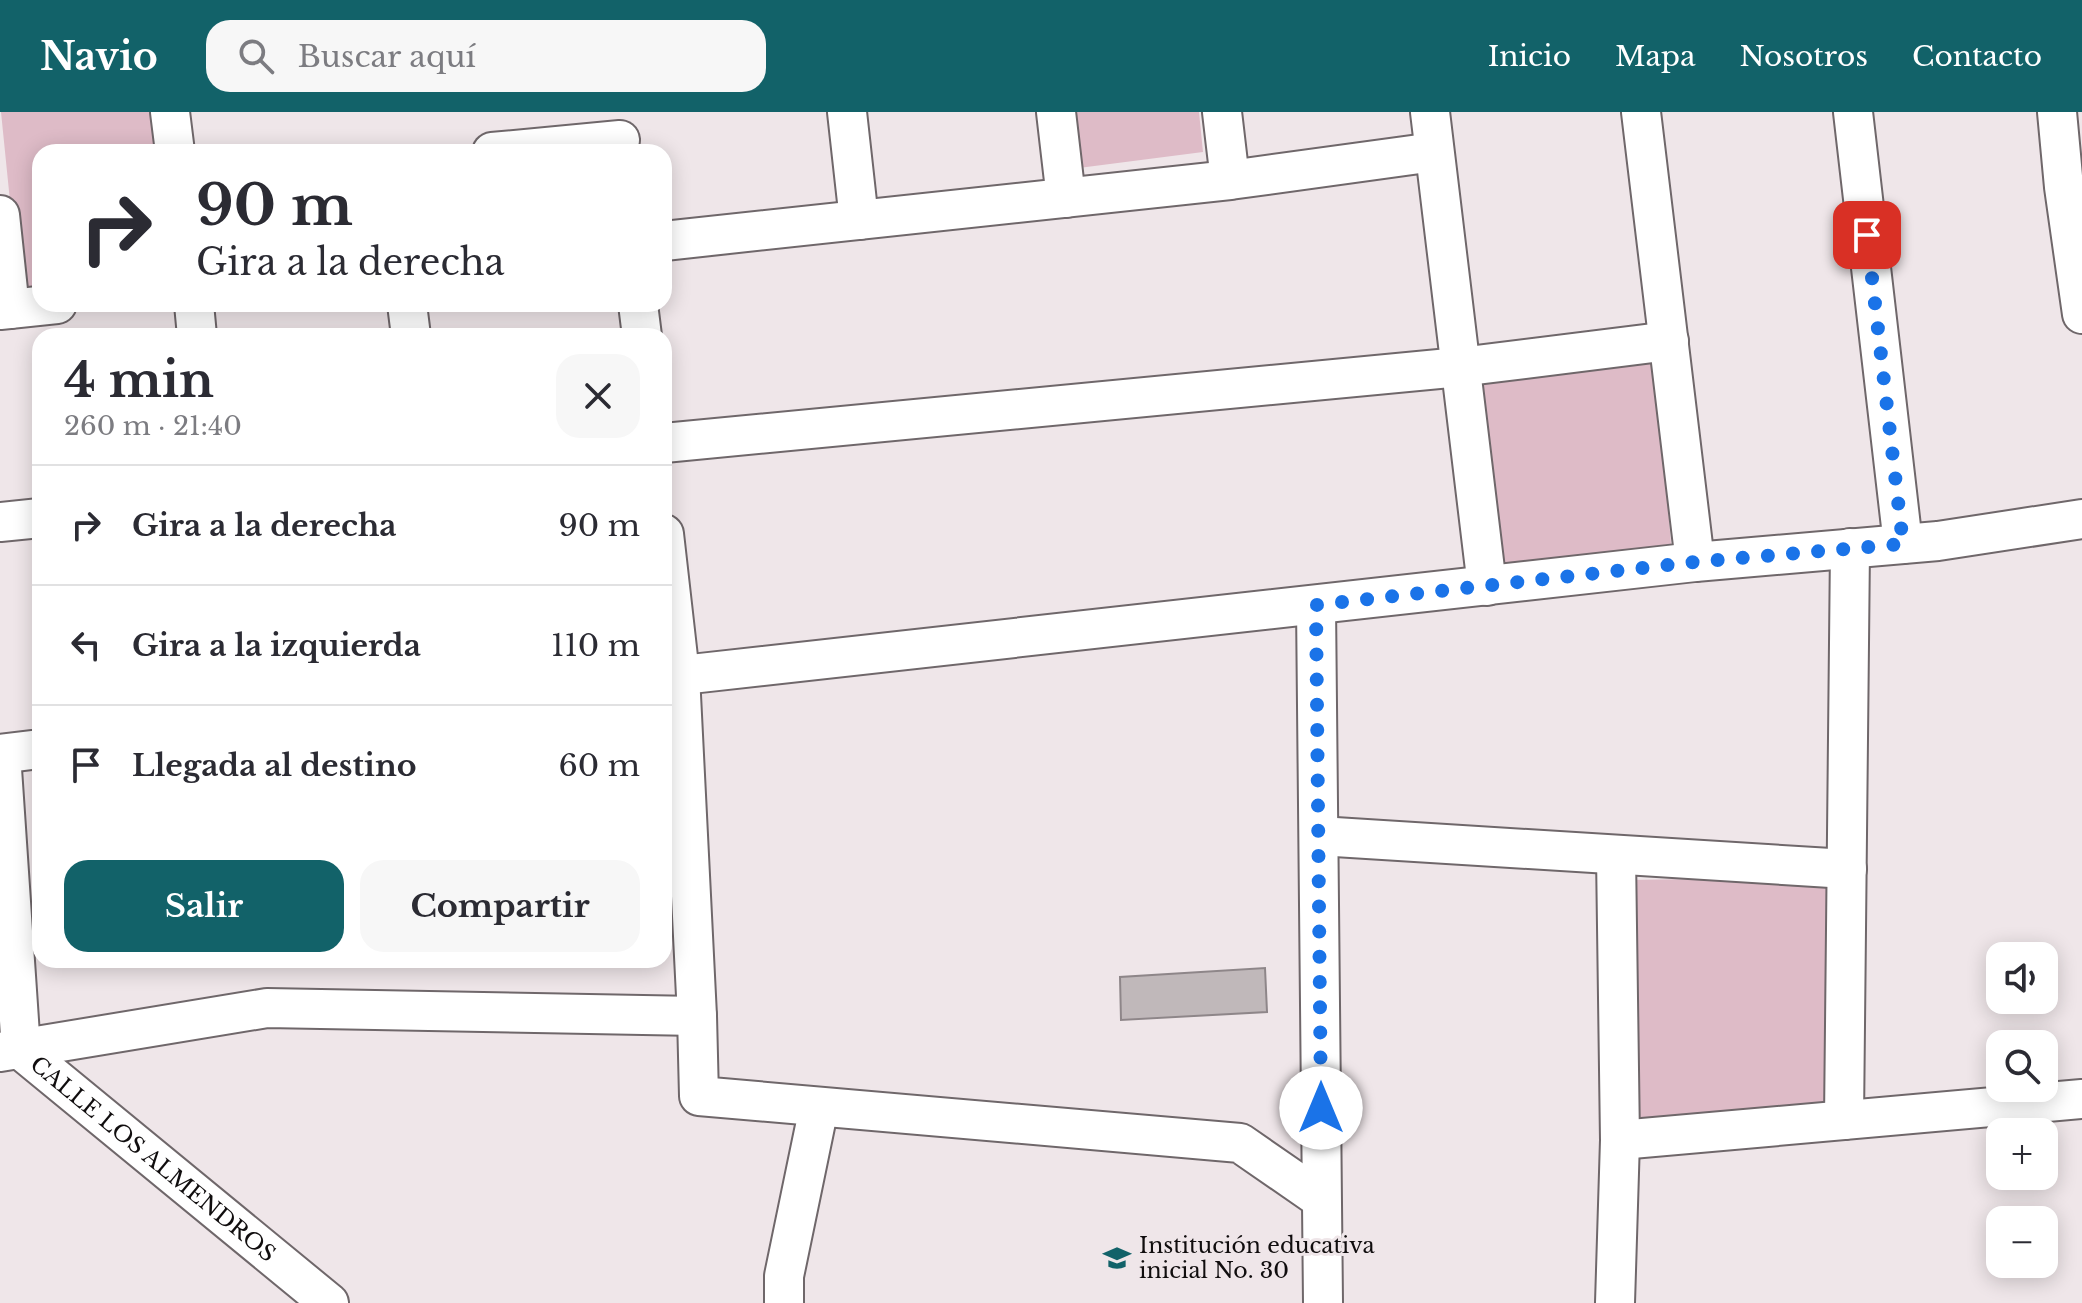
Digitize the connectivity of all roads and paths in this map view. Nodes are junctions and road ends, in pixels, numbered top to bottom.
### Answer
1 (170, 112) edge
2 (847, 112) edge
3 (1056, 112) edge
4 (1222, 112) edge
5 (1430, 112) edge
6 (1641, 112) edge
7 (1853, 112) edge
8 (2057, 112) edge
9 (619, 135) edge
10 (174, 144) edge
11 (552, 144) edge
12 (1434, 152) junction
13 (1230, 180) junction
14 (1066, 198) junction
15 (0, 215) edge
16 (859, 220) junction
17 (672, 240) edge
18 (32, 307) edge
19 (5, 310) edge
20 (2082, 314) edge
21 (1669, 341) junction
22 (1460, 367) junction
23 (672, 442) edge
24 (32, 519) edge
25 (2082, 519) edge
26 (0, 522) edge
27 (1903, 544) junction
28 (1850, 548) junction
29 (1695, 562) junction
30 (1487, 586) junction
31 (1316, 605) junction
32 (672, 676) edge
33 (32, 750) edge
34 (1, 754) edge
35 (1319, 836) junction
36 (1616, 855) junction
37 (1847, 869) junction
38 (697, 1016) junction
39 (10, 1051) edge
40 (2082, 1099) edge
41 (819, 1107) junction
42 (1844, 1120) junction
43 (1620, 1140) junction
44 (1321, 1199) junction
45 (329, 1303) edge
46 (784, 1303) edge
47 (1323, 1303) edge
48 (1615, 1303) edge

1 - 10 street
2 - 16 street
3 - 14 street
4 - 13 street
5 - 12 street
6 - 21 street
7 - 27 street
8 - 20 street
9 - 11 street
12 - 13 street
12 - 22 street
13 - 14 street
14 - 16 street
15 - 19 street
16 - 17 street
18 - 19 street
21 - 22 street
21 - 29 street
22 - 23 street
22 - 30 street
24 - 26 street
25 - 27 street
27 - 28 street
28 - 29 street
28 - 37 street
29 - 30 street
30 - 31 street
31 - 32 street
31 - 35 street
32 - 38 street
33 - 34 street
34 - 39 street, CALLE LOS ALMENDROS
35 - 36 street
35 - 44 street
36 - 37 street
36 - 43 street
37 - 42 street
38 - 39 street
38 - 41 street
39 - 45 street, CALLE LOS ALMENDROS
40 - 42 street
41 - 44 street
41 - 46 street
42 - 43 street
43 - 48 street
44 - 47 street

